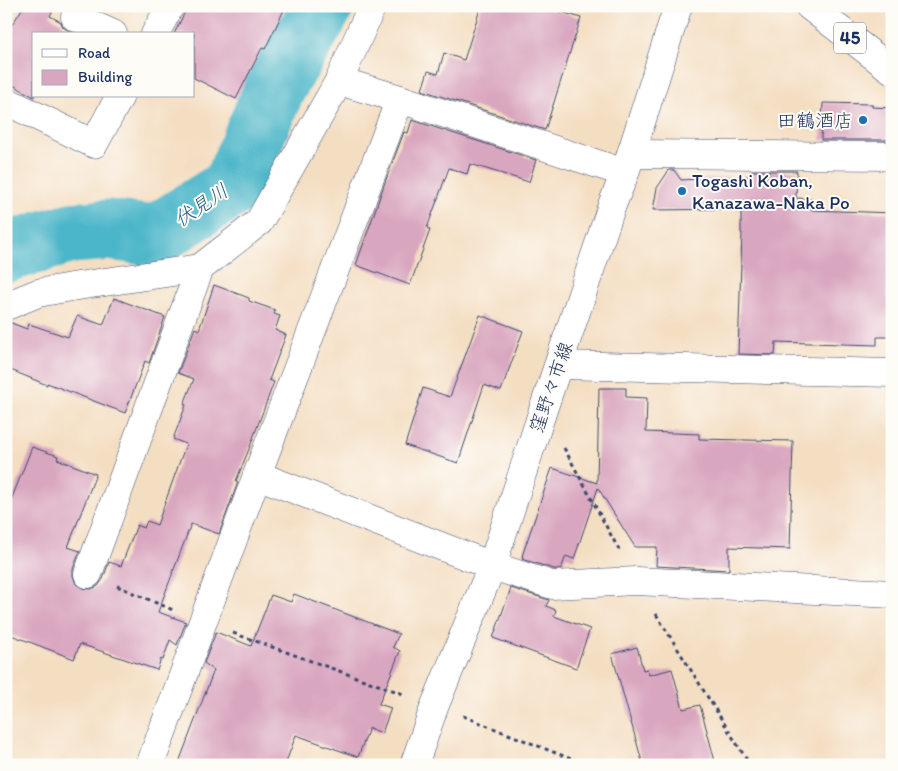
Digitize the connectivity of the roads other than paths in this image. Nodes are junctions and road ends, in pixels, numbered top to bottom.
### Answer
1 (170, 6) edge
2 (372, 6) edge
3 (678, 6) edge
4 (809, 6) edge
5 (75, 17) dead end
6 (109, 32) edge
7 (155, 32) edge
8 (892, 70) edge
9 (339, 81) junction
10 (119, 98) edge
11 (400, 99) junction
12 (6, 101) edge
13 (892, 156) edge
14 (628, 164) junction
15 (200, 268) junction
16 (6, 306) edge
17 (559, 364) junction
18 (892, 373) edge
19 (257, 475) junction
20 (492, 566) junction
21 (88, 574) road end
22 (892, 594) edge
23 (150, 765) edge
24 (414, 765) edge

1 - 7 street
2 - 9 street
3 - 14 street, 窪野々市線
4 - 8 street, 45
5 - 6 street
9 - 11 street
9 - 15 street
10 - 12 street
11 - 14 street
11 - 19 street
13 - 14 street
14 - 17 street, 窪野々市線
15 - 16 street
15 - 21 street
17 - 18 street
17 - 20 street, 窪野々市線
19 - 20 street
19 - 23 street
20 - 22 street
20 - 24 street, 窪野々市線

